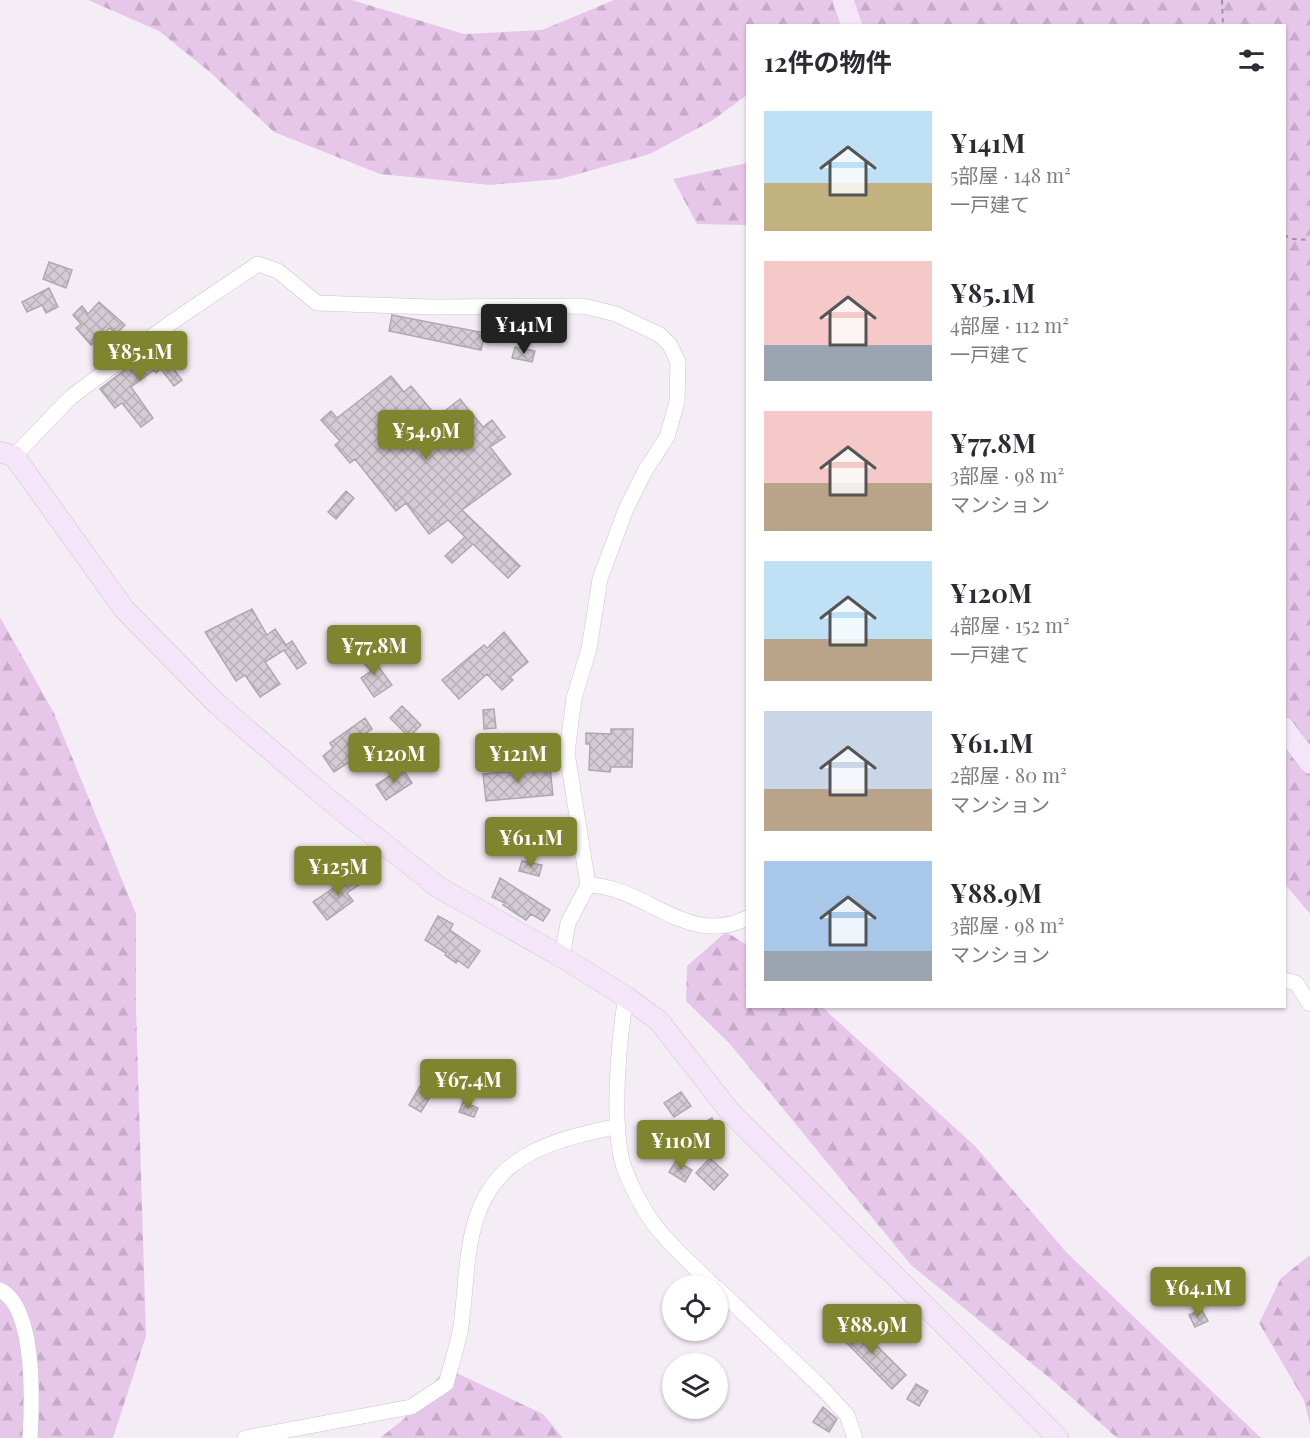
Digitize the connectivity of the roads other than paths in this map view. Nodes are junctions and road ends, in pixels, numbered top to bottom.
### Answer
1 (843, 0) edge
2 (851, 24) edge
3 (7, 454) edge
4 (1286, 731) edge
5 (1310, 763) edge
6 (588, 885) junction
7 (746, 918) edge
8 (562, 957) junction
9 (1286, 980) edge
10 (626, 997) junction
11 (1310, 1004) edge
12 (618, 1126) junction
13 (703, 1275) edge
14 (0, 1290) edge
15 (728, 1298) edge
16 (30, 1438) edge
17 (245, 1438) edge
18 (855, 1438) edge
19 (1058, 1438) edge

1 - 2 street
3 - 6 street
3 - 8 street
4 - 5 street
6 - 7 street
6 - 8 street
8 - 10 street
9 - 11 street
10 - 12 street
10 - 19 street
12 - 13 street
12 - 17 street
14 - 16 street
15 - 18 street

